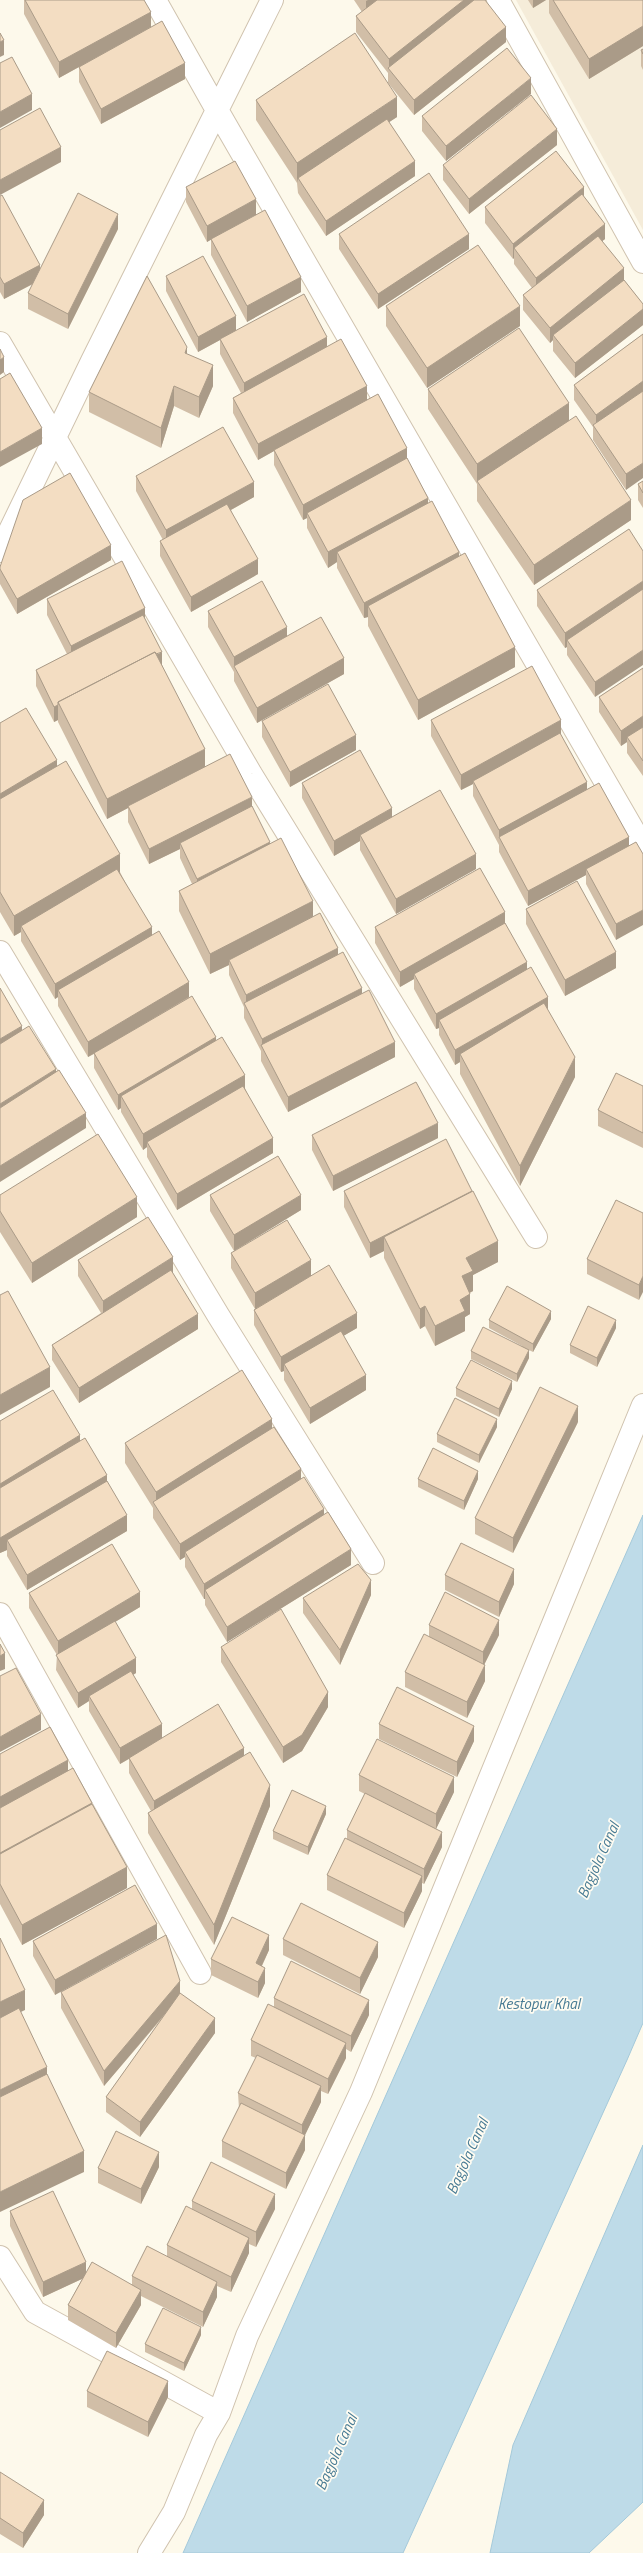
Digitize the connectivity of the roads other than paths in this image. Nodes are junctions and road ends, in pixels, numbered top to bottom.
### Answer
1 (155, 0) edge
2 (272, 0) edge
3 (498, 0) edge
4 (217, 110) junction
5 (643, 262) edge
6 (0, 343) edge
7 (55, 438) junction
8 (0, 551) edge
9 (643, 847) edge
10 (0, 952) edge
11 (536, 1237) dead end
12 (643, 1406) edge
13 (373, 1563) dead end
14 (0, 1614) edge
15 (200, 1973) dead end
16 (0, 2257) edge
17 (219, 2413) junction
18 (149, 2553) edge

1 - 4 street
2 - 4 street
3 - 5 street
4 - 7 street
4 - 9 street
6 - 7 street
7 - 8 street
7 - 11 street
10 - 13 street
12 - 17 street
14 - 15 street
16 - 17 street
17 - 18 street

